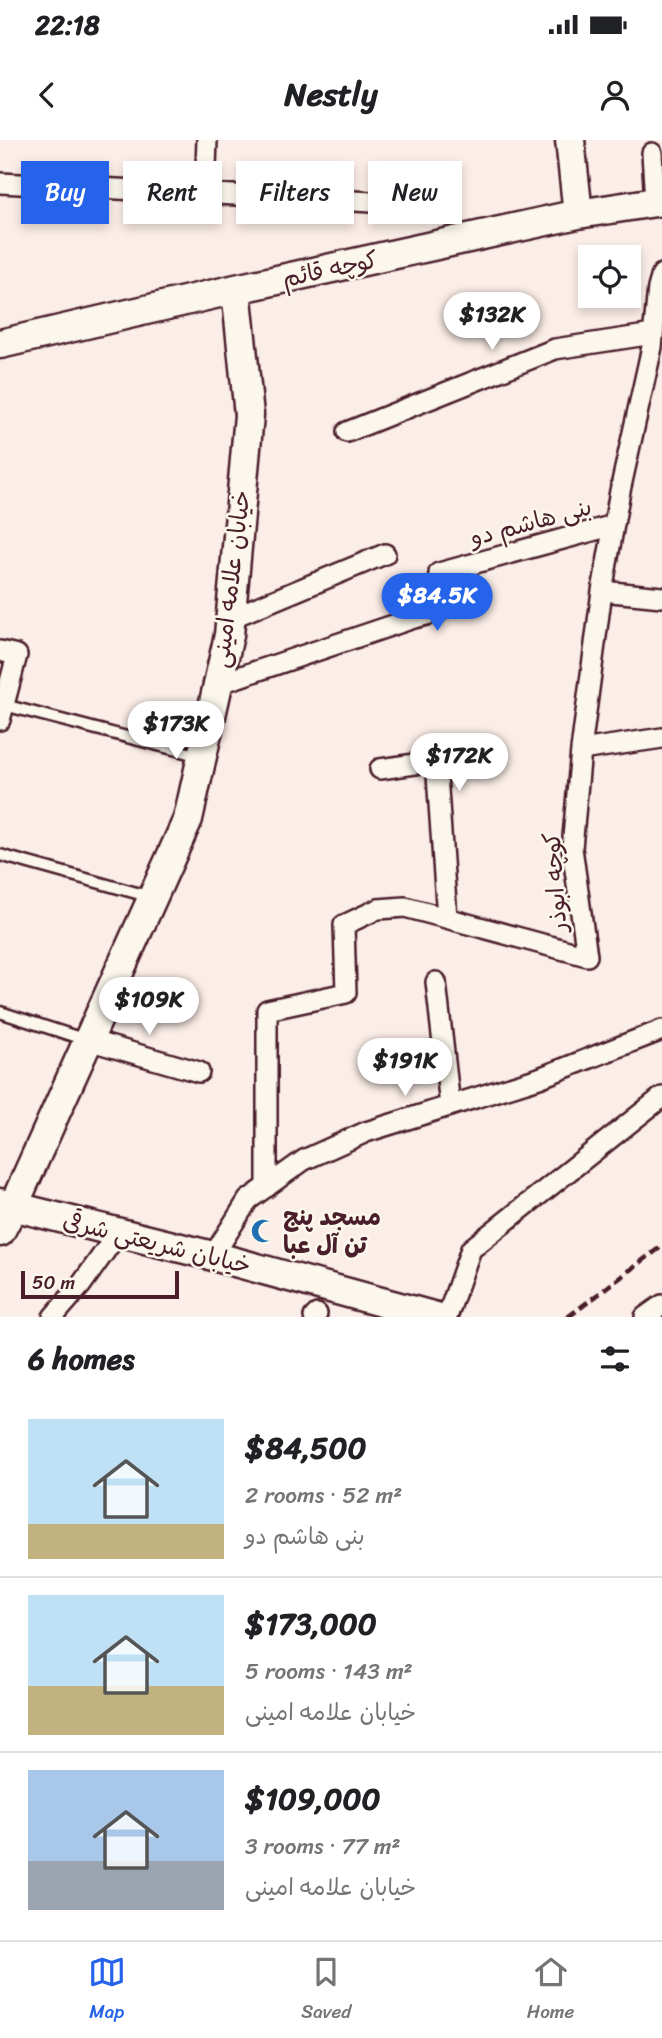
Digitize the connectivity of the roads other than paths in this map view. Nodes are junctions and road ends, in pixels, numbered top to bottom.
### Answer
1 (207, 140) edge
2 (570, 140) edge
3 (652, 153) dead end
4 (206, 161) edge
5 (0, 183) edge
6 (123, 190) edge
7 (222, 195) edge
8 (368, 202) edge
9 (659, 202) edge
10 (578, 214) junction
11 (662, 274) edge
12 (236, 289) junction
13 (653, 334) junction
14 (0, 344) edge
15 (347, 432) dead end
16 (614, 524) junction
17 (385, 554) dead end
18 (602, 590) junction
19 (662, 597) edge
20 (231, 618) junction
21 (9, 653) edge
22 (219, 684) junction
23 (2, 712) edge
24 (662, 738) edge
25 (581, 750) junction
26 (202, 756) junction
27 (380, 769) dead end
28 (0, 855) edge
29 (153, 898) junction
30 (447, 918) junction
31 (436, 982) dead end
32 (0, 1012) edge
33 (662, 1030) edge
34 (88, 1040) junction
35 (199, 1072) dead end
36 (662, 1097) edge
37 (450, 1106) junction
38 (267, 1187) junction
39 (7, 1205) edge
40 (0, 1232) edge
41 (118, 1233) junction
42 (213, 1256) junction
43 (662, 1305) edge
44 (54, 1317) edge
45 (436, 1317) edge
46 (447, 1317) edge
47 (645, 1317) edge

1 - 4 street
2 - 10 street
3 - 9 street
5 - 6 street
7 - 8 street
9 - 10 street, کوچه قائم
10 - 12 street, کوچه قائم
11 - 13 street, کوچه ابوذر
12 - 14 street, کوچه قائم
12 - 20 street, خیابان علامه امینی
13 - 15 street
13 - 16 street, کوچه ابوذر
16 - 18 street, کوچه ابوذر
16 - 22 street, بنی هاشم دو
17 - 20 street
18 - 19 street
18 - 25 street, کوچه ابوذر
20 - 22 street, خیابان علامه امینی
21 - 23 street
22 - 26 street, خیابان علامه امینی
23 - 26 lane
24 - 25 street
25 - 30 street, کوچه ابوذر
26 - 29 street, خیابان علامه امینی
27 - 30 street
28 - 29 lane
29 - 34 street, خیابان علامه امینی
30 - 38 street, کوچه ابوذر
31 - 37 street
32 - 34 lane
33 - 37 street
34 - 35 street
34 - 39 street, خیابان علامه امینی
36 - 46 street
37 - 38 street
38 - 42 street
39 - 40 street, خیابان علامه امینی
39 - 41 street, خیابان شریعتی شرقی
41 - 42 street, خیابان شریعتی شرقی
41 - 44 street
42 - 45 street, خیابان شریعتی شرقی
43 - 47 street

